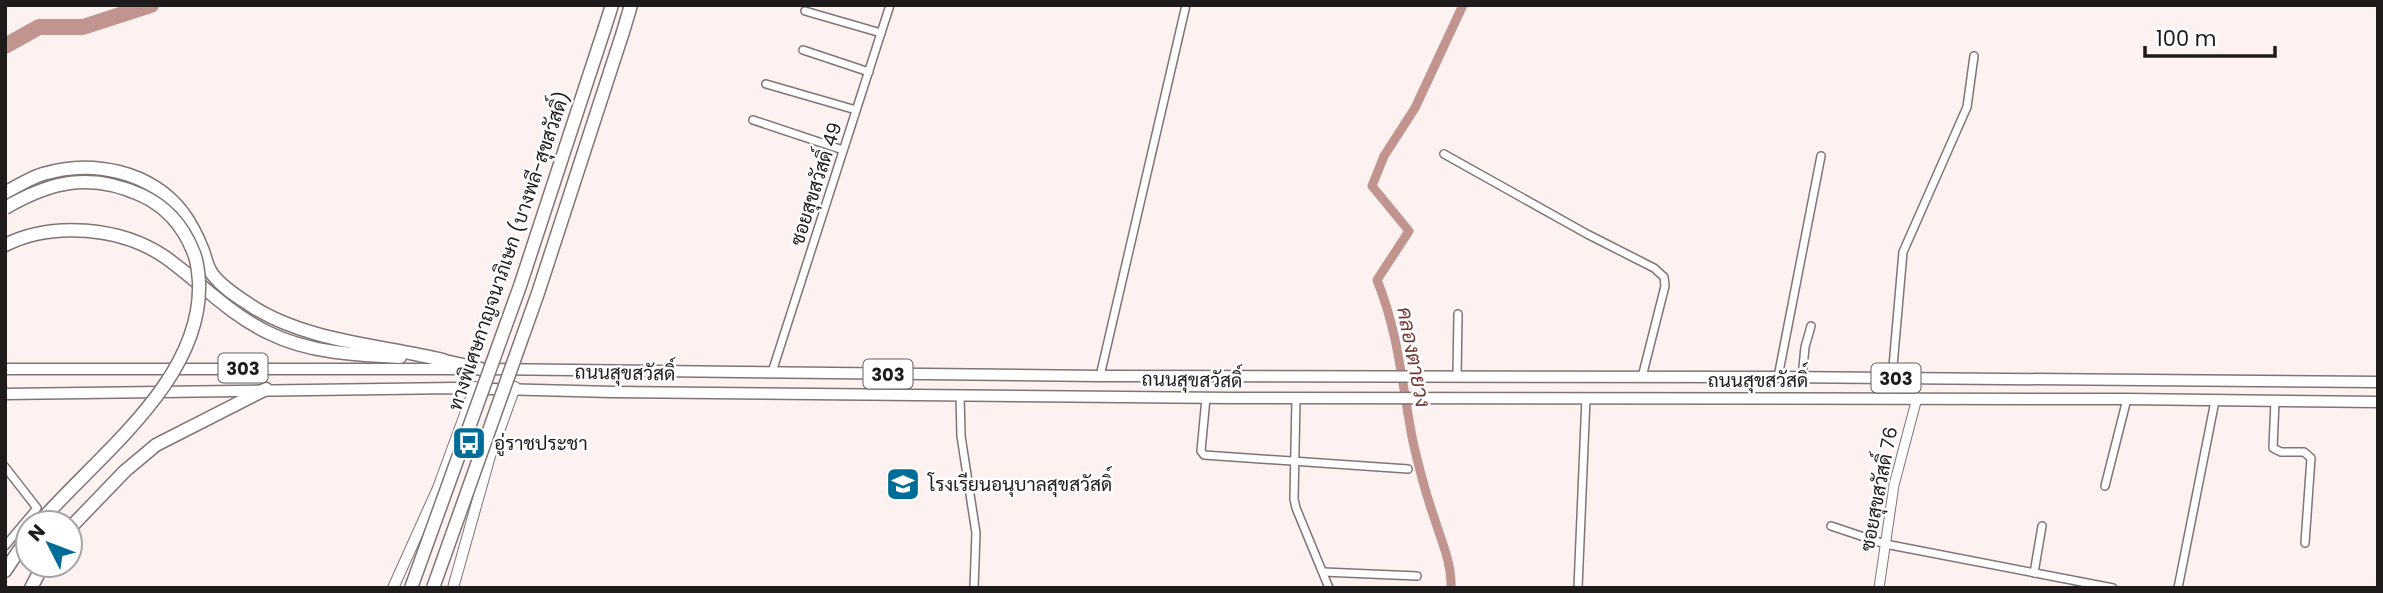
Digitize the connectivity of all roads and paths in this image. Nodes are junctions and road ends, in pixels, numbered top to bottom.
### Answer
1 (612, 5) edge
2 (631, 5) edge
3 (890, 5) edge
4 (1186, 5) edge
5 (805, 10) dead end
6 (881, 33) junction
7 (803, 50) dead end
8 (1974, 56) dead end
9 (869, 72) junction
10 (766, 83) dead end
11 (856, 110) junction
12 (753, 120) dead end
13 (843, 150) junction
14 (1444, 154) dead end
15 (1821, 156) dead end
16 (5, 192) edge
17 (5, 208) edge
18 (5, 245) edge
19 (1458, 314) dead end
20 (1811, 326) dead end
21 (443, 360) junction
22 (5, 369) edge
23 (481, 369) junction
24 (772, 372) junction
25 (1100, 376) junction
26 (1296, 376) junction
27 (1457, 376) junction
28 (1642, 377) junction
29 (1779, 377) junction
30 (1802, 377) junction
31 (1892, 378) junction
32 (2378, 382) edge
33 (475, 387) junction
34 (515, 387) junction
35 (266, 390) junction
36 (5, 394) edge
37 (960, 395) junction
38 (1206, 398) junction
39 (1296, 398) junction
40 (1586, 398) junction
41 (1917, 398) junction
42 (2127, 399) junction
43 (2215, 401) junction
44 (2275, 401) junction
45 (2378, 402) edge
46 (1295, 461) junction
47 (5, 467) edge
48 (1408, 469) dead end
49 (2105, 486) dead end
50 (51, 509) edge
51 (84, 513) edge
52 (1831, 526) dead end
53 (2042, 526) dead end
54 (2305, 543) dead end
55 (1885, 544) junction
56 (5, 546) edge
57 (1324, 572) junction
58 (2034, 573) junction
59 (1418, 576) dead end
60 (393, 588) edge
61 (411, 588) edge
62 (433, 588) edge
63 (453, 588) edge
64 (974, 588) edge
65 (1329, 588) edge
66 (1578, 588) edge
67 (1879, 588) edge
68 (2113, 588) edge
69 (2178, 588) edge

1 - 61 highway, ทางพิเศษกาญจนาภิเษก (บางพลี-สุขสวัสดิ์), bridge
2 - 62 highway, ทางพิเศษกาญจนาภิเษก (บางพลี-สุขสวัสดิ์), bridge
3 - 6 street, ซอยสุขสวัสดิ์ 49
4 - 25 street
5 - 6 street
6 - 9 street, ซอยสุขสวัสดิ์ 49
7 - 9 street
8 - 31 street
9 - 11 street, ซอยสุขสวัสดิ์ 49
10 - 11 street
11 - 13 street, ซอยสุขสวัสดิ์ 49
12 - 13 street
13 - 24 street, ซอยสุขสวัสดิ์ 49
14 - 28 street
15 - 29 street
16 - 21 highway
17 - 50 highway, bridge
18 - 21 highway
19 - 27 street
20 - 30 street
21 - 23 highway
22 - 23 main road, ถนนสุขสวัสดิ์ / 303
23 - 24 main road, ถนนสุขสวัสดิ์ / 303
23 - 33 main road
24 - 25 main road, ถนนสุขสวัสดิ์ / 303
25 - 26 main road, ถนนสุขสวัสดิ์ / 303
26 - 27 main road, ถนนสุขสวัสดิ์ / 303
26 - 39 main road
27 - 28 main road, ถนนสุขสวัสดิ์ / 303
28 - 29 main road, ถนนสุขสวัสดิ์ / 303
29 - 30 main road, ถนนสุขสวัสดิ์ / 303
30 - 31 main road, ถนนสุขสวัสดิ์ / 303
31 - 32 main road, ถนนสุขสวัสดิ์ / 303
33 - 34 main road, ถนนสุขสวัสดิ์ / 303
33 - 35 main road, ถนนสุขสวัสดิ์ / 303
33 - 60 main road
34 - 37 main road, ถนนสุขสวัสดิ์ / 303
34 - 63 main road
35 - 36 main road, ถนนสุขสวัสดิ์ / 303
35 - 51 highway
37 - 38 main road, ถนนสุขสวัสดิ์ / 303
37 - 64 street
38 - 39 main road, ถนนสุขสวัสดิ์ / 303
38 - 46 street
39 - 40 main road, ถนนสุขสวัสดิ์ / 303
39 - 46 street
40 - 41 main road, ถนนสุขสวัสดิ์ / 303
40 - 66 street
41 - 42 main road, ถนนสุขสวัสดิ์ / 303
41 - 55 street, ซอยสุขสวัสดิ์ 76
42 - 43 main road, ถนนสุขสวัสดิ์ / 303
42 - 49 street
43 - 44 main road, ถนนสุขสวัสดิ์ / 303
43 - 69 street
44 - 45 main road, ถนนสุขสวัสดิ์ / 303
44 - 54 street
46 - 48 street
46 - 57 street
47 - 56 street
52 - 55 street
53 - 58 street
55 - 58 street
55 - 67 street, ซอยสุขสวัสดิ์ 76
57 - 59 street
57 - 65 street
58 - 68 street

